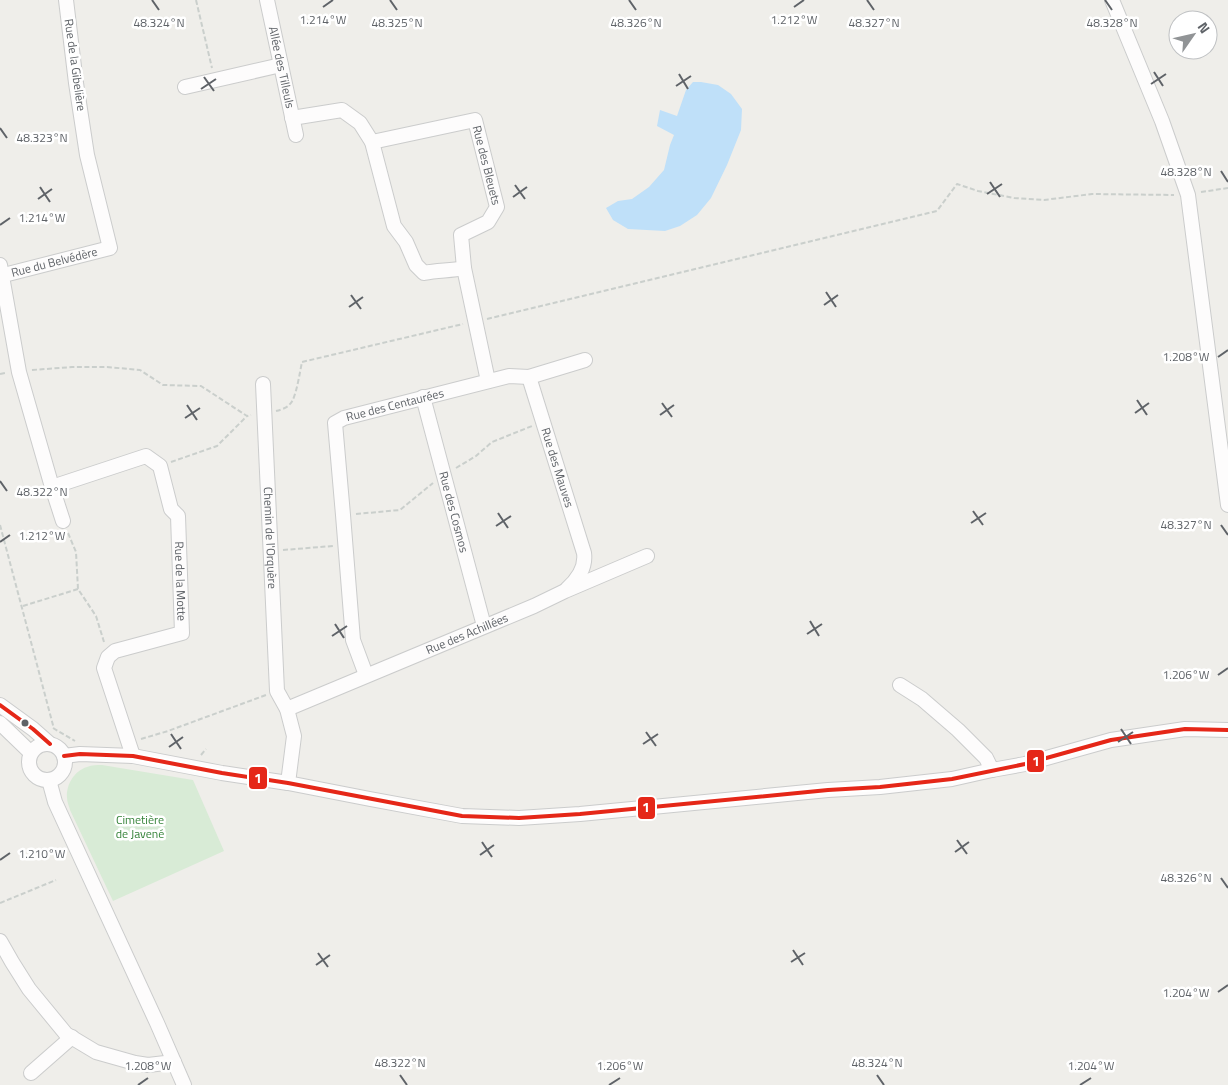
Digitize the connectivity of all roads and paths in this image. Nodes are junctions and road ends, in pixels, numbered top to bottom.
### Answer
1 (66, 0) edge
2 (196, 0) edge
3 (267, 0) edge
4 (1112, 0) edge
5 (281, 65) junction
6 (215, 80) junction
7 (185, 86) dead end
8 (292, 118) junction
9 (296, 135) dead end
10 (372, 142) junction
11 (1228, 188) edge
12 (1188, 195) junction
13 (110, 248) joint
14 (464, 268) junction
15 (1, 272) edge
16 (475, 322) junction
17 (585, 360) dead end
18 (302, 362) dead end
19 (19, 372) junction
20 (0, 374) edge
21 (529, 377) junction
22 (488, 381) junction
23 (263, 384) dead end
24 (201, 386) dead end
25 (423, 397) junction
26 (247, 416) dead end
27 (160, 466) junction
28 (52, 486) junction
29 (1228, 505) edge
30 (63, 521) joint
31 (0, 525) edge
32 (346, 546) junction
33 (271, 552) junction
34 (647, 556) dead end
35 (585, 560) junction
36 (614, 570) junction
37 (78, 589) junction
38 (565, 591) junction
39 (22, 606) junction
40 (484, 626) junction
41 (108, 657) junction
42 (366, 675) junction
43 (900, 685) dead end
44 (277, 691) junction
45 (0, 705) edge
46 (287, 709) junction
47 (0, 723) edge
48 (33, 729) junction
49 (54, 729) junction
50 (1228, 730) edge
51 (80, 742) dead end
52 (50, 744) junction
53 (130, 750) junction
54 (31, 753) junction
55 (64, 756) junction
56 (992, 770) junction
57 (49, 780) junction
58 (288, 783) junction
59 (56, 880) dead end
60 (0, 903) edge
61 (0, 941) edge
62 (72, 1038) junction
63 (174, 1062) junction
64 (31, 1073) dead end
65 (184, 1085) edge

1 - 13 street, Rue de la Gibelière
2 - 6 path
3 - 5 street, Allée des Tilleuls
4 - 12 street
5 - 6 street
5 - 8 street, Allée des Tilleuls
6 - 7 street
8 - 9 street, Allée des Tilleuls
8 - 10 street
10 - 14 street
10 - 14 street, Rue des Bleuets
11 - 12 path
12 - 16 path
12 - 29 street
13 - 15 street, Rue du Belvédère
14 - 16 street, Rue des Bleuets
15 - 19 street
16 - 18 path
16 - 22 street, Rue des Bleuets
17 - 21 street, Rue des Centaurées
19 - 20 path
19 - 24 path
19 - 28 street
21 - 22 street, Rue des Centaurées
21 - 35 street, Rue des Mauves
22 - 25 street, Rue des Centaurées
23 - 33 street, Chemin de l'Orquère
25 - 32 street, Rue des Centaurées
25 - 40 street, Rue des Cosmos
26 - 27 path
27 - 28 street
27 - 41 street, Rue de la Motte
28 - 30 street
30 - 37 path
31 - 39 path
32 - 33 path
32 - 42 street, Rue des Centaurées
33 - 44 street, Chemin de l'Orquère
34 - 36 street, Rue des Achillées
35 - 36 street
35 - 38 street
36 - 38 street, Rue des Achillées
37 - 39 path
37 - 41 path
38 - 40 street, Rue des Achillées
39 - 49 path
40 - 42 street, Rue des Achillées
41 - 53 street
42 - 46 street, Rue des Achillées
43 - 56 street
44 - 46 street
44 - 53 path
45 - 48 street
46 - 58 street
47 - 54 street
48 - 49 path
48 - 52 street
49 - 51 path
50 - 56 street
52 - 54 street
52 - 55 street
53 - 55 street
53 - 58 street
54 - 57 street
55 - 57 street
56 - 58 street
57 - 63 street
59 - 60 path
61 - 62 street
62 - 63 street
62 - 64 street
63 - 65 street

